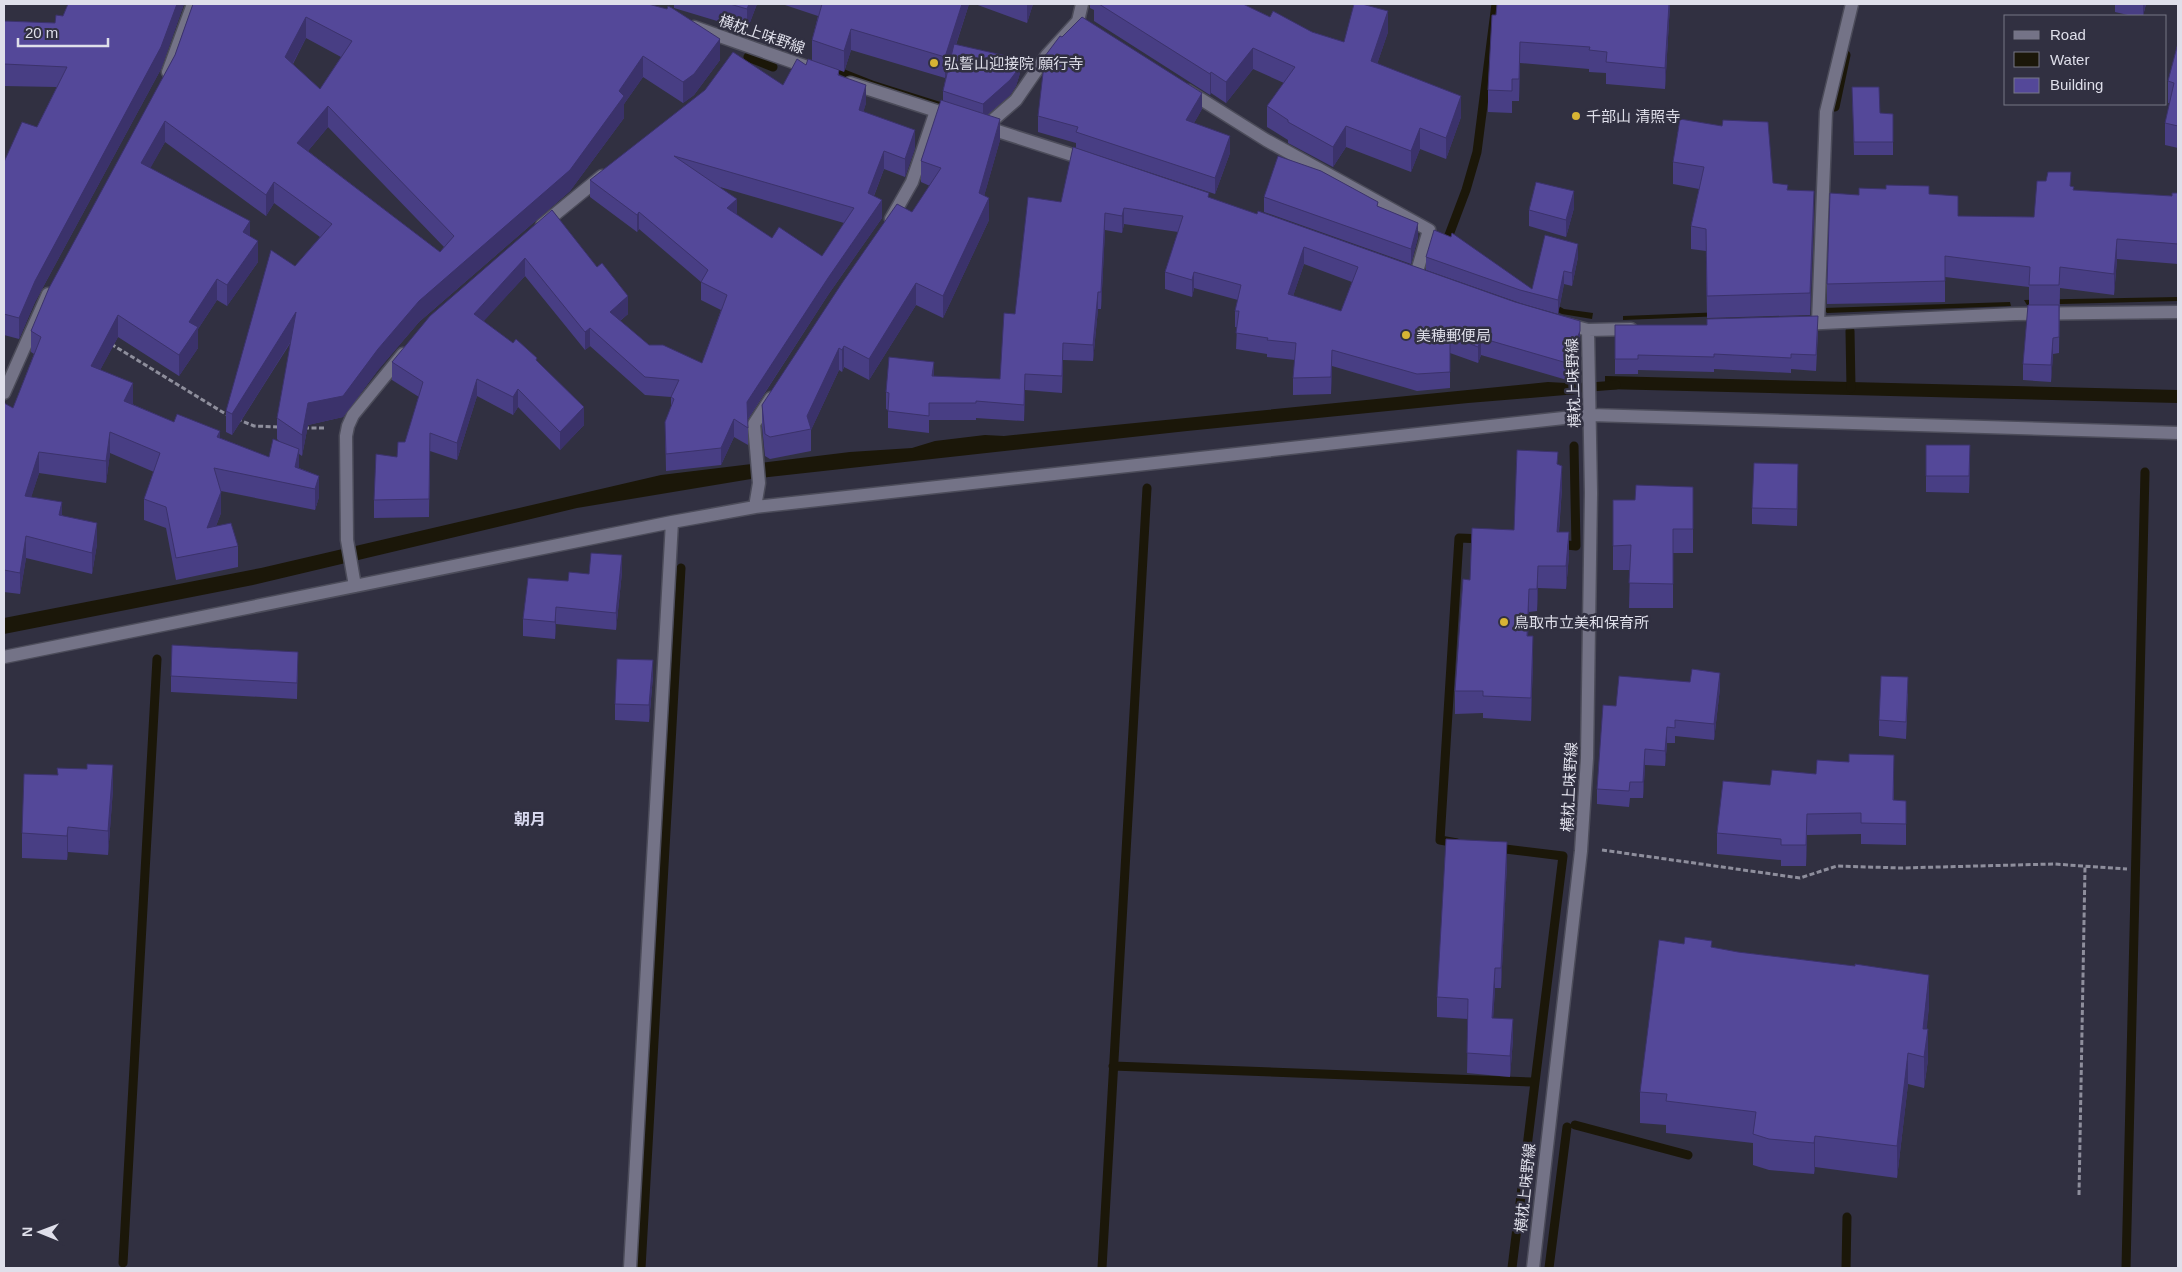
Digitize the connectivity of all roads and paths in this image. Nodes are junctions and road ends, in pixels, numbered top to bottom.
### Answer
1 (193, 4) edge
2 (1082, 4) edge
3 (1852, 4) edge
4 (680, 22) edge
5 (744, 45) junction
6 (732, 58) edge
7 (824, 74) edge
8 (164, 80) edge
9 (842, 80) edge
10 (1179, 85) edge
11 (936, 111) junction
12 (961, 119) edge
13 (1102, 165) edge
14 (610, 169) edge
15 (883, 231) edge
16 (534, 232) edge
17 (1416, 275) edge
18 (55, 281) edge
19 (2178, 312) edge
20 (1553, 320) edge
21 (1818, 323) junction
22 (1791, 324) edge
23 (1647, 328) edge
24 (1588, 330) junction
25 (412, 343) edge
26 (110, 344) edge
27 (776, 391) edge
28 (4, 393) edge
29 (1591, 415) junction
30 (348, 426) junction
31 (281, 427) edge
32 (299, 428) edge
33 (2178, 432) edge
34 (755, 507) junction
35 (672, 522) junction
36 (354, 586) junction
37 (4, 657) edge
38 (1599, 850) dead end
39 (2086, 867) junction
40 (2127, 870) dead end
41 (2079, 1195) dead end
42 (630, 1268) edge
43 (1533, 1268) edge

1 - 8 street
2 - 13 street
3 - 21 street
4 - 5 street, 横枕上味野線
5 - 6 street
5 - 7 street, 横枕上味野線
9 - 11 street
10 - 17 street
11 - 12 street
11 - 15 street
14 - 16 street
18 - 28 street
19 - 21 street
20 - 24 street, 横枕上味野線
21 - 22 street
23 - 24 street
24 - 29 street, 横枕上味野線
25 - 30 street
26 - 31 path
27 - 34 street
29 - 33 street
29 - 34 street
29 - 43 street, 横枕上味野線
30 - 32 path
30 - 36 street
34 - 35 street
35 - 36 street
35 - 42 street
36 - 37 street
38 - 39 path
39 - 40 path
39 - 41 path

